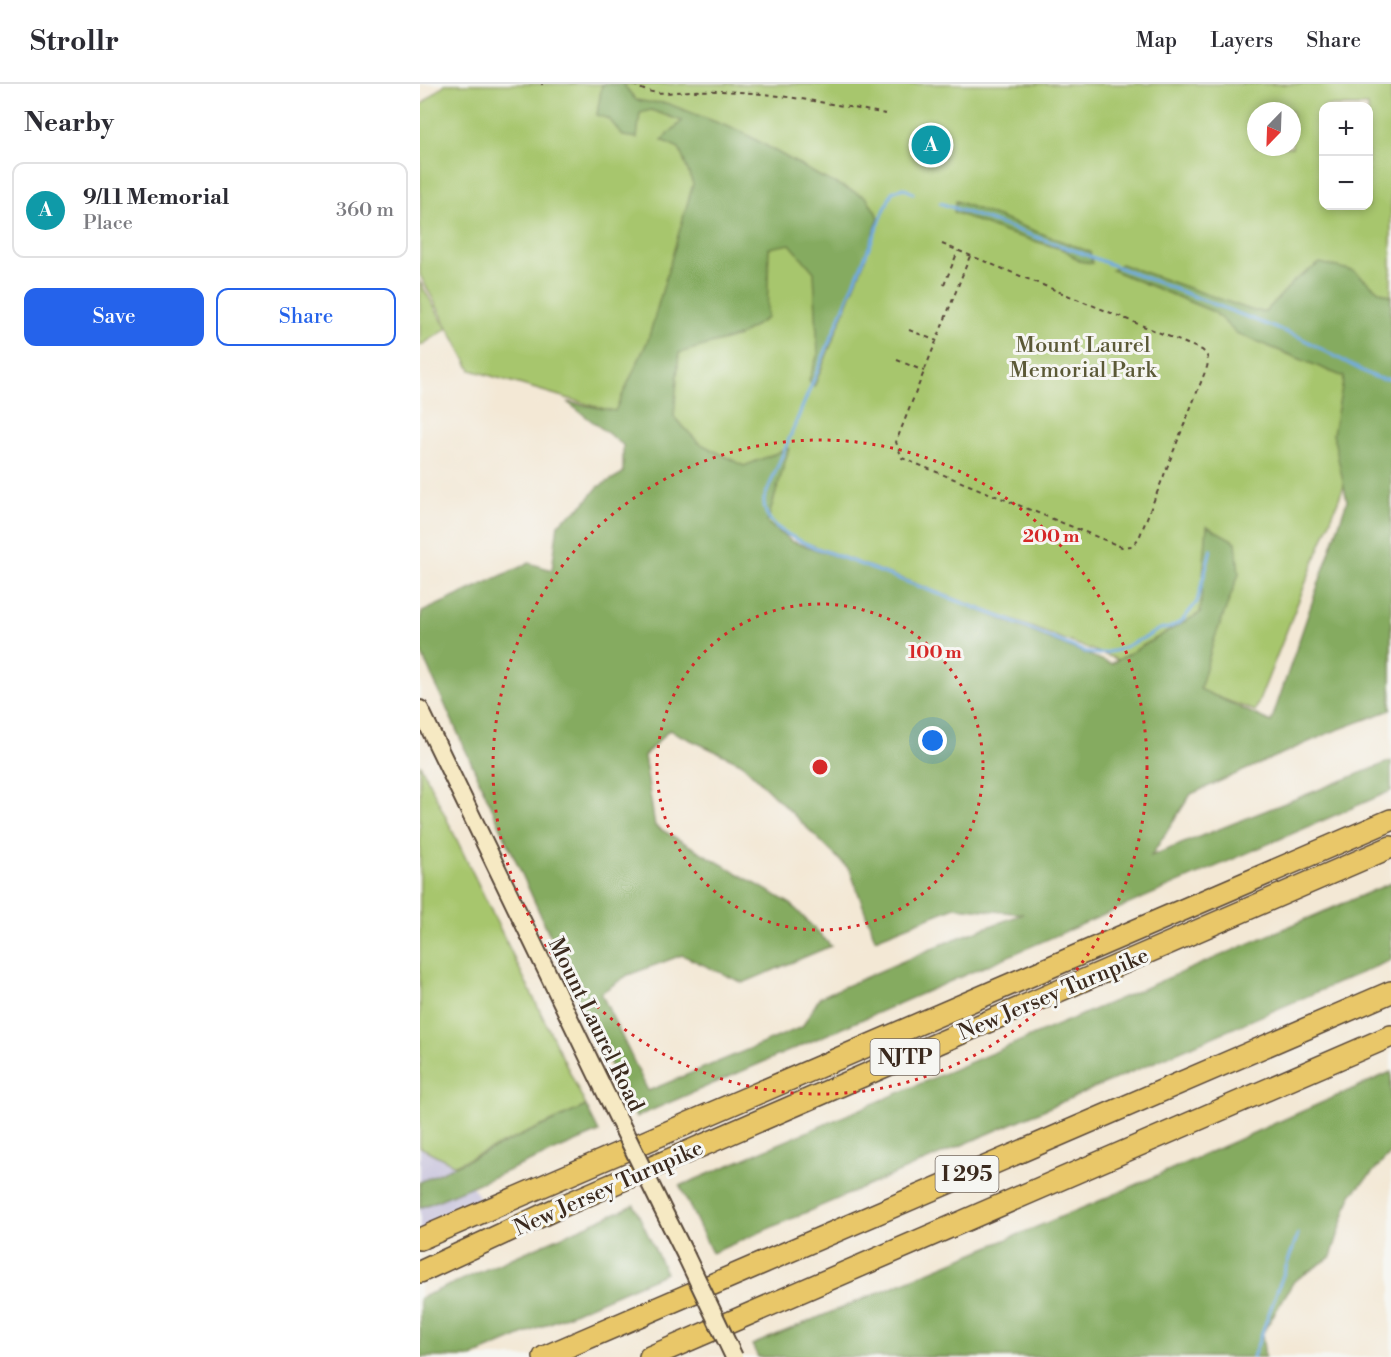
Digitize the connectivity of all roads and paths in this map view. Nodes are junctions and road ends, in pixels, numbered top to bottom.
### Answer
1 (633, 84) edge
2 (886, 114) dead end
3 (942, 244) dead end
4 (958, 251) junction
5 (970, 256) junction
6 (944, 285) dead end
7 (909, 330) dead end
8 (937, 341) junction
9 (897, 360) dead end
10 (924, 371) junction
11 (420, 709) edge
12 (1391, 820) edge
13 (1391, 847) edge
14 (1391, 992) edge
15 (1391, 1036) edge
16 (420, 1239) edge
17 (420, 1272) edge
18 (544, 1357) edge
19 (650, 1357) edge
20 (735, 1357) edge

1 - 2 path
3 - 4 path
4 - 5 path
4 - 6 path
5 - 8 path
5 - 10 path
7 - 8 path
8 - 10 path
9 - 10 path
11 - 20 main road, Mount Laurel Road, bridge
12 - 16 highway, New Jersey Turnpike / NJTP
13 - 17 highway, New Jersey Turnpike / NJTP
14 - 18 highway, I 295
15 - 19 highway, I 295

